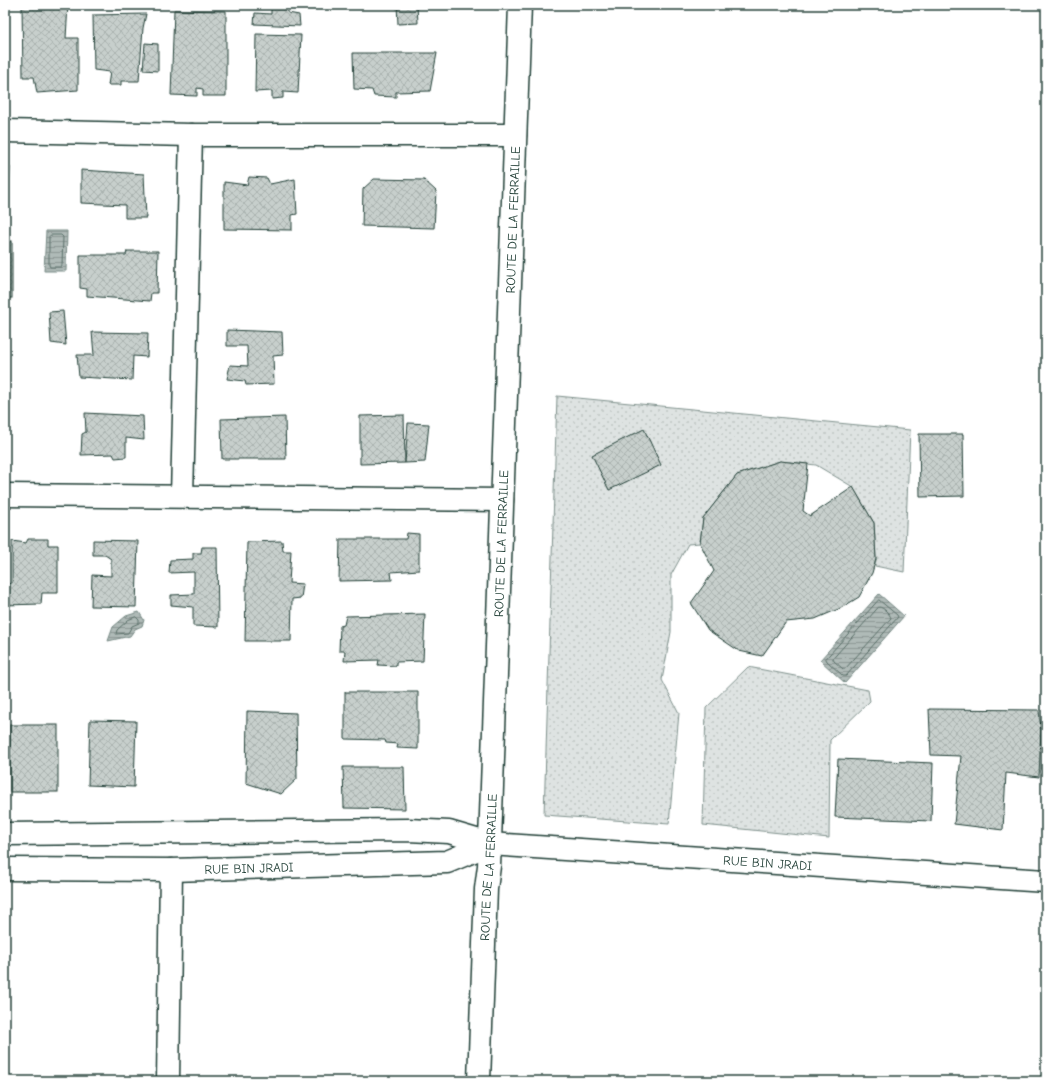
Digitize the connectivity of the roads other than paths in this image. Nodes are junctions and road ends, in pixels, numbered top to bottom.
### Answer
1 (520, 5) edge
2 (5, 131) edge
3 (191, 135) junction
4 (515, 135) junction
5 (5, 495) edge
6 (182, 496) junction
7 (502, 500) junction
8 (5, 834) edge
9 (490, 844) junction
10 (5, 869) edge
11 (171, 870) junction
12 (1046, 881) edge
13 (168, 1081) edge
14 (479, 1081) edge

1 - 4 street, ROUTE DE LA FERRAILLE
2 - 3 street
3 - 4 street
3 - 6 street
4 - 7 street, ROUTE DE LA FERRAILLE
5 - 6 street
6 - 7 street
7 - 9 street, ROUTE DE LA FERRAILLE
8 - 9 street, RUE BIN JRADI
9 - 11 street, RUE BIN JRADI
9 - 12 street, RUE BIN JRADI
9 - 14 street, ROUTE DE LA FERRAILLE
10 - 11 street, RUE BIN JRADI
11 - 13 street

